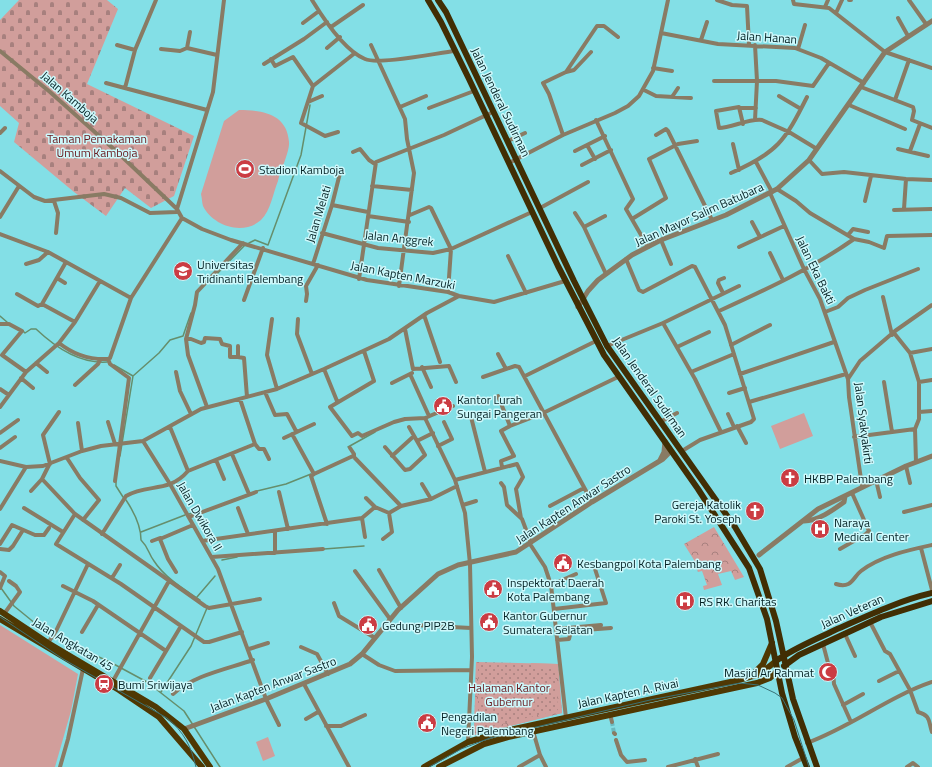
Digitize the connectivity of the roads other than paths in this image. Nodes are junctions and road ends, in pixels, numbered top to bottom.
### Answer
1 (156, 0) edge
2 (224, 0) edge
3 (312, 0) edge
4 (428, 0) edge
5 (438, 0) edge
6 (668, 0) edge
7 (717, 0) edge
8 (793, 0) edge
9 (828, 0) edge
10 (842, 0) edge
11 (909, 0) edge
12 (363, 5) dead end
13 (825, 7) junction
14 (319, 11) junction
15 (836, 13) junction
16 (898, 18) dead end
17 (932, 20) edge
18 (327, 22) junction
19 (707, 22) dead end
20 (303, 23) dead end
21 (926, 24) junction
22 (804, 25) dead end
23 (331, 27) junction
24 (190, 32) dead end
25 (661, 33) junction
26 (908, 36) junction
27 (340, 37) junction
28 (618, 37) dead end
29 (701, 40) junction
30 (117, 45) dead end
31 (371, 45) dead end
32 (749, 45) junction
33 (755, 45) junction
34 (187, 48) junction
35 (327, 48) dead end
36 (161, 49) dead end
37 (798, 49) junction
38 (135, 50) junction
39 (0, 51) edge
40 (455, 51) junction
41 (592, 52) dead end
42 (885, 52) junction
43 (355, 53) junction
44 (217, 55) junction
45 (271, 59) junction
46 (909, 60) junction
47 (379, 61) junction
48 (829, 63) junction
49 (264, 64) dead end
50 (654, 68) junction
51 (932, 68) edge
52 (672, 71) dead end
53 (566, 72) junction
54 (476, 75) junction
55 (469, 79) junction
56 (714, 80) dead end
57 (757, 81) junction
58 (106, 83) dead end
59 (863, 85) junction
60 (313, 86) junction
61 (125, 88) junction
62 (678, 88) dead end
63 (644, 90) junction
64 (474, 91) junction
65 (322, 96) dead end
66 (426, 96) dead end
67 (779, 96) dead end
68 (672, 97) junction
69 (807, 97) dead end
70 (691, 98) dead end
71 (895, 100) junction
72 (308, 102) junction
73 (849, 106) junction
74 (400, 107) junction
75 (429, 108) dead end
76 (740, 108) junction
77 (756, 108) junction
78 (801, 109) junction
79 (207, 110) junction
80 (493, 112) junction
81 (485, 115) junction
82 (596, 120) junction
83 (755, 120) junction
84 (744, 124) junction
85 (920, 124) junction
86 (5, 128) dead end
87 (932, 128) edge
88 (905, 129) dead end
89 (338, 132) dead end
90 (789, 132) junction
91 (0, 133) edge
92 (525, 133) dead end
93 (563, 135) junction
94 (656, 135) dead end
95 (605, 136) junction
96 (508, 141) junction
97 (697, 141) dead end
98 (733, 144) dead end
99 (587, 145) junction
100 (675, 145) junction
101 (409, 149) junction
102 (817, 149) junction
103 (898, 149) dead end
104 (611, 150) junction
105 (575, 151) dead end
106 (910, 151) junction
107 (353, 152) dead end
108 (928, 156) dead end
109 (516, 158) junction
110 (595, 159) junction
111 (809, 160) junction
112 (756, 162) junction
113 (509, 163) junction
114 (376, 164) junction
115 (582, 165) dead end
116 (341, 169) dead end
117 (739, 170) junction
118 (0, 171) edge
119 (731, 173) dead end
120 (871, 176) junction
121 (906, 179) junction
122 (932, 180) edge
123 (588, 182) dead end
124 (19, 186) junction
125 (372, 186) junction
126 (412, 190) junction
127 (773, 192) junction
128 (54, 201) junction
129 (865, 201) dead end
130 (332, 205) junction
131 (540, 208) junction
132 (2, 209) edge
133 (904, 209) junction
134 (932, 209) edge
135 (177, 210) junction
136 (894, 210) dead end
137 (532, 212) junction
138 (575, 213) dead end
139 (368, 214) junction
140 (410, 215) junction
141 (0, 216) edge
142 (605, 216) dead end
143 (182, 218) junction
144 (632, 220) junction
145 (712, 220) junction
146 (409, 222) junction
147 (752, 222) dead end
148 (784, 226) junction
149 (584, 227) junction
150 (868, 232) dead end
151 (56, 233) dead end
152 (322, 233) junction
153 (0, 234) edge
154 (848, 235) junction
155 (932, 235) edge
156 (760, 237) junction
157 (854, 239) junction
158 (661, 240) junction
159 (246, 244) junction
160 (363, 245) junction
161 (648, 247) junction
162 (739, 247) dead end
163 (263, 248) junction
164 (451, 249) junction
165 (404, 251) junction
166 (48, 252) junction
167 (770, 253) dead end
168 (508, 256) dead end
169 (626, 259) junction
170 (66, 262) junction
171 (26, 264) dead end
172 (315, 264) junction
173 (671, 264) dead end
174 (804, 269) junction
175 (918, 269) dead end
176 (606, 274) junction
177 (56, 278) junction
178 (724, 278) dead end
179 (359, 279) junction
180 (783, 280) junction
181 (100, 281) junction
182 (565, 281) junction
183 (66, 283) dead end
184 (399, 286) junction
185 (739, 286) dead end
186 (448, 292) junction
187 (526, 293) junction
188 (723, 293) junction
189 (17, 294) dead end
190 (459, 296) junction
191 (882, 296) dead end
192 (131, 298) junction
193 (711, 298) junction
194 (583, 299) junction
195 (244, 300) dead end
196 (306, 301) dead end
197 (42, 304) junction
198 (932, 305) edge
199 (578, 307) junction
200 (719, 312) junction
201 (825, 312) junction
202 (424, 316) junction
203 (298, 319) dead end
204 (272, 320) dead end
205 (75, 322) junction
206 (663, 323) junction
207 (0, 324) edge
208 (770, 325) dead end
209 (405, 329) junction
210 (709, 332) dead end
211 (893, 334) junction
212 (186, 339) junction
213 (596, 341) junction
214 (834, 342) junction
215 (58, 344) junction
216 (731, 345) junction
217 (238, 346) dead end
218 (607, 346) junction
219 (677, 347) junction
220 (932, 349) edge
221 (364, 351) junction
222 (498, 354) dead end
223 (734, 354) junction
224 (910, 354) junction
225 (238, 357) junction
226 (108, 361) junction
227 (99, 362) junction
228 (440, 362) dead end
229 (36, 363) junction
230 (422, 367) junction
231 (324, 369) junction
232 (506, 369) junction
233 (413, 370) junction
234 (26, 372) junction
235 (47, 372) dead end
236 (176, 372) dead end
237 (691, 372) junction
238 (312, 374) junction
239 (410, 374) junction
240 (740, 374) junction
241 (525, 376) junction
242 (847, 376) junction
243 (483, 377) dead end
244 (618, 377) junction
245 (21, 378) junction
246 (932, 380) edge
247 (456, 382) dead end
248 (884, 382) dead end
249 (919, 382) junction
250 (392, 383) dead end
251 (75, 385) dead end
252 (431, 387) dead end
253 (33, 388) dead end
254 (745, 388) junction
255 (0, 389) edge
256 (277, 389) junction
257 (265, 392) junction
258 (729, 393) dead end
259 (8, 395) junction
260 (498, 396) dead end
261 (247, 398) junction
262 (240, 399) junction
263 (337, 401) junction
264 (749, 402) junction
265 (453, 406) dead end
266 (0, 407) edge
267 (207, 407) junction
268 (932, 411) edge
269 (59, 412) dead end
270 (919, 412) junction
271 (544, 413) junction
272 (677, 413) dead end
273 (190, 414) junction
274 (470, 414) dead end
275 (728, 414) dead end
276 (427, 417) junction
277 (18, 420) dead end
278 (108, 422) dead end
279 (444, 422) dead end
280 (660, 422) junction
281 (78, 423) dead end
282 (314, 424) dead end
283 (510, 426) junction
284 (170, 427) junction
285 (409, 427) dead end
286 (736, 427) junction
287 (915, 429) junction
288 (294, 432) junction
289 (721, 432) junction
290 (892, 432) junction
291 (0, 433) edge
292 (433, 433) junction
293 (414, 436) junction
294 (14, 437) dead end
295 (854, 437) junction
296 (284, 438) dead end
297 (143, 441) junction
298 (417, 441) junction
299 (665, 441) junction
300 (675, 442) junction
301 (746, 443) dead end
302 (115, 444) junction
303 (122, 444) junction
304 (255, 444) junction
305 (438, 446) junction
306 (385, 447) dead end
307 (669, 447) junction
308 (0, 448) edge
309 (350, 448) dead end
310 (82, 451) junction
311 (682, 451) junction
312 (232, 454) junction
313 (392, 456) junction
314 (932, 456) edge
315 (354, 457) junction
316 (67, 458) junction
317 (269, 459) dead end
318 (216, 460) junction
319 (660, 461) junction
320 (916, 462) junction
321 (1, 463) edge
322 (50, 464) junction
323 (26, 466) junction
324 (502, 466) junction
325 (906, 466) junction
326 (188, 471) junction
327 (485, 472) junction
328 (314, 473) junction
329 (42, 479) junction
330 (224, 479) dead end
331 (455, 480) junction
332 (876, 480) junction
333 (115, 482) dead end
334 (501, 483) dead end
335 (910, 483) dead end
336 (170, 484) junction
337 (422, 484) dead end
338 (457, 486) junction
339 (862, 486) junction
340 (584, 488) junction
341 (31, 491) dead end
342 (256, 492) dead end
343 (279, 492) dead end
344 (852, 493) junction
345 (249, 494) junction
346 (845, 496) junction
347 (880, 497) dead end
348 (366, 498) dead end
349 (431, 499) junction
350 (476, 501) dead end
351 (592, 502) junction
352 (827, 504) junction
353 (463, 505) junction
354 (932, 505) edge
355 (401, 506) junction
356 (550, 506) dead end
357 (375, 507) junction
358 (24, 508) dead end
359 (238, 508) dead end
360 (0, 509) edge
361 (830, 511) junction
362 (904, 512) dead end
363 (389, 513) junction
364 (75, 514) junction
365 (187, 515) junction
366 (362, 518) junction
367 (521, 518) junction
368 (83, 520) junction
369 (804, 521) junction
370 (327, 524) junction
371 (193, 525) junction
372 (49, 528) dead end
373 (288, 529) junction
374 (23, 530) junction
375 (275, 530) junction
376 (63, 532) junction
377 (102, 534) junction
378 (248, 534) junction
379 (365, 537) dead end
380 (160, 538) junction
381 (383, 539) dead end
382 (152, 541) dead end
383 (202, 541) junction
384 (531, 543) junction
385 (0, 544) edge
386 (932, 545) edge
387 (840, 548) dead end
388 (921, 548) junction
389 (0, 549) edge
390 (323, 549) dead end
391 (276, 553) junction
392 (751, 553) junction
393 (759, 555) junction
394 (212, 557) junction
395 (470, 562) junction
396 (88, 564) junction
397 (120, 566) dead end
398 (595, 569) dead end
399 (379, 570) dead end
400 (355, 571) dead end
401 (0, 572) edge
402 (176, 572) dead end
403 (576, 574) dead end
404 (112, 578) junction
405 (10, 581) dead end
406 (169, 581) junction
407 (836, 584) dead end
408 (551, 585) junction
409 (63, 586) dead end
410 (1, 587) edge
411 (932, 590) edge
412 (74, 592) junction
413 (932, 593) edge
414 (260, 599) dead end
415 (932, 601) edge
416 (334, 603) dead end
417 (98, 605) junction
418 (155, 607) junction
419 (233, 607) junction
420 (401, 608) junction
421 (554, 609) junction
422 (2, 612) edge
423 (0, 619) edge
424 (390, 619) junction
425 (870, 622) junction
426 (413, 625) dead end
427 (600, 625) dead end
428 (181, 626) junction
429 (471, 628) junction
430 (611, 628) dead end
431 (556, 629) junction
432 (82, 632) dead end
433 (140, 632) junction
434 (242, 632) junction
435 (845, 634) junction
436 (36, 635) junction
437 (27, 636) junction
438 (375, 638) junction
439 (557, 640) junction
440 (48, 643) junction
441 (268, 643) dead end
442 (772, 643) junction
443 (823, 644) junction
444 (301, 648) dead end
445 (795, 648) junction
446 (249, 649) junction
447 (166, 651) junction
448 (362, 654) junction
449 (784, 655) junction
450 (855, 656) dead end
451 (253, 660) junction
452 (776, 661) junction
453 (786, 664) junction
454 (83, 669) junction
455 (471, 670) junction
456 (778, 671) junction
457 (899, 671) junction
458 (328, 674) junction
459 (150, 678) dead end
460 (748, 678) junction
461 (113, 681) junction
462 (879, 681) dead end
463 (932, 682) edge
464 (304, 684) junction
465 (910, 690) junction
466 (173, 694) dead end
467 (863, 694) dead end
468 (266, 699) junction
469 (844, 705) junction
470 (318, 712) junction
471 (610, 714) junction
472 (365, 715) dead end
473 (566, 718) junction
474 (306, 719) dead end
475 (612, 722) tunnel mouth
476 (851, 722) junction
477 (279, 725) dead end
478 (326, 726) junction
479 (185, 729) junction
480 (533, 731) junction
481 (932, 732) edge
482 (469, 735) junction
483 (616, 740) dead end
484 (482, 741) junction
485 (468, 742) junction
486 (807, 743) junction
487 (470, 750) junction
488 (718, 754) dead end
489 (540, 755) junction
490 (803, 758) junction
491 (695, 759) junction
492 (645, 760) dead end
493 (60, 767) edge
494 (202, 767) edge
495 (210, 767) edge
496 (349, 767) edge
497 (424, 767) edge
498 (439, 767) edge
499 (519, 767) edge
500 (546, 767) edge
501 (668, 767) edge
502 (698, 767) edge
503 (787, 767) edge
504 (807, 767) edge
505 (817, 767) edge
506 (907, 767) edge
507 (918, 767) edge

1 - 38 street
2 - 44 street
3 - 14 street
4 - 40 highway, Jalan Jenderal Sudirman
5 - 54 highway, Jalan Jenderal Sudirman
6 - 25 street
7 - 32 street
8 - 13 street
9 - 13 street
10 - 15 street
11 - 21 street
12 - 23 street
13 - 15 street
14 - 18 street
14 - 20 street
15 - 42 street
16 - 26 street
17 - 21 street, Jalan Mayor Salim Batubara
18 - 23 street
18 - 45 street
19 - 29 street
21 - 26 street, Jalan Mayor Salim Batubara
22 - 37 street
23 - 27 street
24 - 34 street
25 - 29 street, Jalan Hanan
25 - 50 street
26 - 42 street, Jalan Mayor Salim Batubara
27 - 35 street
27 - 43 street
28 - 53 street
29 - 32 street, Jalan Hanan
30 - 38 street
31 - 47 street
32 - 33 street, Jalan Hanan
33 - 37 street, Jalan Hanan
33 - 57 street
34 - 36 street
34 - 44 street
37 - 48 street, Jalan Hanan
38 - 61 street
39 - 135 street, Jalan Kamboja
40 - 47 street
40 - 55 highway, Jalan Jenderal Sudirman
41 - 53 street
42 - 46 street
42 - 59 street, Jalan Mayor Salim Batubara
43 - 47 street
43 - 60 street
44 - 79 street
45 - 49 street
45 - 60 street
46 - 51 street
46 - 71 street
47 - 74 street
48 - 57 street
48 - 59 street, Jalan Hanan
50 - 52 street
50 - 63 street
53 - 93 street
54 - 55 highway
54 - 80 highway, Jalan Jenderal Sudirman
55 - 64 highway, Jalan Jenderal Sudirman
56 - 57 street
57 - 77 street
58 - 61 street
59 - 71 street, Jalan Hanan
59 - 73 street, Jalan Mayor Salim Batubara
60 - 72 street
61 - 79 street
62 - 68 street
63 - 68 street
63 - 82 street
64 - 75 street
64 - 81 highway, Jalan Jenderal Sudirman
65 - 72 street
66 - 74 street
67 - 78 street
68 - 70 street
69 - 78 street
71 - 85 street, Jalan Hanan
72 - 89 street
73 - 88 street
73 - 102 street, Jalan Mayor Salim Batubara
74 - 101 street
76 - 77 street
76 - 84 street
76 - 84 street
77 - 83 street
78 - 90 street
79 - 135 street
80 - 81 street
80 - 96 highway, Jalan Jenderal Sudirman
81 - 101 street
81 - 113 highway, Jalan Jenderal Sudirman
82 - 93 street
82 - 95 street
83 - 84 street
83 - 90 street
85 - 87 street
85 - 106 street
86 - 91 street
90 - 102 street
90 - 112 street
92 - 96 street
93 - 109 street
94 - 100 street
95 - 99 street
95 - 104 street
96 - 109 highway, Jalan Jenderal Sudirman
97 - 100 street
98 - 117 street
99 - 105 street
99 - 110 street
100 - 144 street
100 - 145 street
101 - 114 street
101 - 126 street
102 - 111 street, Jalan Mayor Salim Batubara
103 - 106 street
104 - 110 street
104 - 144 street
106 - 108 street
107 - 114 street
109 - 113 street
109 - 131 highway, Jalan Jenderal Sudirman
110 - 115 street
111 - 120 street
111 - 127 street, Jalan Mayor Salim Batubara
112 - 117 street
112 - 127 street, Jalan Eka Bakti
113 - 137 highway, Jalan Jenderal Sudirman
114 - 125 street
116 - 130 street, Jalan Melati
117 - 119 street
118 - 124 street
120 - 121 street
120 - 129 street
121 - 122 street
121 - 133 street
123 - 131 street
124 - 128 street
124 - 132 street
125 - 126 street
125 - 139 street
126 - 140 street
127 - 145 street, Jalan Mayor Salim Batubara
127 - 148 street, Jalan Eka Bakti
127 - 154 street
128 - 135 street
128 - 151 street
130 - 139 street
130 - 152 street, Jalan Melati
131 - 137 highway
131 - 194 highway, Jalan Jenderal Sudirman
132 - 141 street
133 - 134 street
133 - 136 street
135 - 143 street, Jalan Kapten Marzuki
137 - 164 street, Jalan Anggrek
137 - 182 highway, Jalan Jenderal Sudirman
138 - 149 street
139 - 146 street
139 - 160 street
140 - 146 street
140 - 164 street
142 - 149 street
143 - 159 street, Jalan Kapten Marzuki
143 - 192 street
144 - 161 street
145 - 158 street, Jalan Mayor Salim Batubara
146 - 165 street
147 - 156 street
148 - 156 street
148 - 174 street, Jalan Eka Bakti
149 - 176 street
150 - 154 street
152 - 160 street, Jalan Anggrek
152 - 172 street, Jalan Melati
153 - 166 street
154 - 157 street
155 - 157 street
156 - 162 street
157 - 174 street
158 - 161 street, Jalan Mayor Salim Batubara
158 - 173 street
159 - 163 street, Jalan Kapten Marzuki
159 - 212 street
160 - 165 street, Jalan Anggrek
160 - 179 street
161 - 169 street, Jalan Mayor Salim Batubara
163 - 172 street, Jalan Kapten Marzuki
163 - 195 street
164 - 165 street, Jalan Anggrek
164 - 186 street
165 - 184 street
166 - 170 street
166 - 171 street
167 - 180 street
168 - 187 street
169 - 176 street, Jalan Mayor Salim Batubara
169 - 193 street
170 - 177 street
170 - 181 street
172 - 179 street, Jalan Kapten Marzuki
172 - 196 street, Jalan Melati
174 - 180 street
174 - 201 street, Jalan Eka Bakti
175 - 201 street
176 - 194 street, Jalan Mayor Salim Batubara
177 - 183 street
177 - 197 street
178 - 188 street
179 - 184 street, Jalan Kapten Marzuki
180 - 200 street
181 - 192 street
181 - 205 street
182 - 187 street, Jalan Kapten Marzuki
182 - 199 highway, Jalan Jenderal Sudirman
184 - 186 street, Jalan Kapten Marzuki
185 - 188 street
186 - 190 street, Jalan Kapten Marzuki
187 - 190 street, Jalan Kapten Marzuki
188 - 193 street
189 - 197 street
190 - 202 street
191 - 211 street
192 - 226 street
193 - 200 street
193 - 206 street
194 - 199 street, Jalan Mayor Salim Batubara
194 - 218 highway, Jalan Jenderal Sudirman
197 - 205 street
198 - 211 street, Jalan Syakyakirti
199 - 213 highway, Jalan Jenderal Sudirman
200 - 216 street
201 - 214 street, Jalan Eka Bakti
202 - 209 street
202 - 228 street
203 - 238 street
204 - 256 street
205 - 215 street
206 - 218 street
206 - 219 street
207 - 234 street
208 - 216 street
209 - 221 street
209 - 233 street
210 - 219 street
211 - 224 street
211 - 242 street, Jalan Syakyakirti
212 - 225 street
212 - 267 street
213 - 241 street
213 - 244 highway, Jalan Jenderal Sudirman
214 - 240 street
214 - 242 street, Jalan Eka Bakti
215 - 227 street
215 - 229 street
216 - 223 street
217 - 225 street
218 - 280 highway, Jalan Jenderal Sudirman
219 - 237 street
220 - 224 street
221 - 231 street
221 - 263 street
222 - 232 street
223 - 237 street
223 - 240 street
224 - 249 street
225 - 261 street
226 - 227 street
226 - 303 street
227 - 251 street
229 - 234 street
229 - 235 street
230 - 233 street
230 - 247 street
230 - 252 street
231 - 238 street
231 - 263 street
232 - 241 street
232 - 243 street
233 - 239 street
234 - 245 street
236 - 273 street
237 - 289 street
238 - 256 street
239 - 250 street
239 - 276 street
240 - 254 street
241 - 271 street
242 - 264 street
242 - 295 street, Jalan Syakyakirti
244 - 271 street
244 - 299 highway, Jalan Jenderal Sudirman
245 - 253 street
245 - 259 street
246 - 249 street
248 - 290 street
249 - 270 street
254 - 258 street
254 - 264 street
255 - 259 street
256 - 257 street
257 - 261 street
257 - 288 street
259 - 266 street
260 - 283 street
261 - 262 street
262 - 267 street
262 - 304 street
263 - 276 street
264 - 286 street
265 - 276 street
267 - 273 street
268 - 270 street
269 - 322 street
270 - 287 street
271 - 283 street
271 - 340 street
272 - 280 street
273 - 284 street
274 - 327 street
275 - 286 street
276 - 292 street
277 - 291 street
278 - 302 street
279 - 305 street
280 - 300 highway, Jalan Jenderal Sudirman
281 - 310 street
282 - 288 street
283 - 324 street
284 - 297 street
284 - 326 street
285 - 293 street
286 - 289 street
286 - 301 street
287 - 290 street
287 - 320 street
288 - 296 street
288 - 328 street
289 - 311 street
290 - 295 street
292 - 298 street
292 - 305 street
293 - 298 street
293 - 313 street
294 - 308 street
295 - 339 street, Jalan Syakyakirti
297 - 303 street
297 - 336 street, Jalan Dwikora II
298 - 313 street
299 - 307 highway, Jalan Jenderal Sudirman
299 - 319 street
300 - 307 highway
300 - 311 highway, Jalan Jenderal Sudirman
302 - 303 street
302 - 310 street
303 - 333 street
304 - 312 street
304 - 317 street
305 - 331 street
306 - 313 street
307 - 319 street, Jalan Kapten Anwar Sastro
307 - 442 highway, Jalan Jenderal Sudirman
309 - 315 street
310 - 316 street
311 - 392 highway, Jalan Jenderal Sudirman
312 - 318 street
312 - 345 street
314 - 320 street
315 - 328 street
315 - 355 street
316 - 322 street
316 - 368 street
318 - 326 street
318 - 330 street
319 - 351 street, Jalan Kapten Anwar Sastro
320 - 325 street
321 - 323 street
322 - 323 street
322 - 329 street
323 - 360 street
324 - 327 street
324 - 367 street
325 - 332 street
325 - 335 street
326 - 336 street
327 - 331 street
328 - 370 street
329 - 341 street
329 - 364 street
331 - 338 street
332 - 339 street
332 - 347 street
334 - 367 street
336 - 365 street, Jalan Dwikora II
336 - 377 street
337 - 349 street
338 - 349 street
338 - 353 street
339 - 344 street
340 - 351 street
340 - 356 street
342 - 345 street
343 - 373 street
344 - 346 street
344 - 387 street
345 - 365 street
346 - 352 street
346 - 361 street
348 - 357 street
349 - 355 street
350 - 353 street
351 - 384 street, Jalan Kapten Anwar Sastro
352 - 361 street
352 - 369 street
353 - 395 street
354 - 362 street
355 - 363 street
357 - 363 street
357 - 366 street
358 - 376 street
359 - 378 street
361 - 369 street
363 - 381 street
364 - 368 street
364 - 376 street
365 - 371 street, Jalan Dwikora II
366 - 370 street
366 - 379 street
367 - 384 street
368 - 377 street
369 - 393 street
370 - 373 street
371 - 380 street
371 - 383 street, Jalan Dwikora II
372 - 374 street
373 - 375 street
374 - 385 street
374 - 389 street
375 - 378 street
375 - 391 street
376 - 396 street
377 - 406 street
378 - 383 street
380 - 382 street
380 - 402 street
383 - 394 street, Jalan Dwikora II
384 - 395 street, Jalan Kapten Anwar Sastro
384 - 408 street
386 - 388 street
388 - 407 street
388 - 411 street
390 - 391 street
391 - 394 street
392 - 393 highway
392 - 449 highway, Jalan Jenderal Sudirman
393 - 445 highway
394 - 419 street, Jalan Dwikora II
395 - 420 street, Jalan Kapten Anwar Sastro
395 - 429 street
396 - 404 street
396 - 412 street
397 - 404 street
398 - 421 street
399 - 420 street
400 - 424 street
401 - 410 street
403 - 408 street
404 - 418 street
405 - 422 street
406 - 418 street
406 - 419 street
408 - 421 street
409 - 412 street
412 - 417 street
412 - 440 street
413 - 445 highway, Jalan Veteran
414 - 419 street
415 - 425 highway, Jalan Veteran
416 - 438 street
417 - 432 street
417 - 433 street
418 - 428 street
418 - 433 street
419 - 434 street, Jalan Dwikora II
420 - 424 street, Jalan Kapten Anwar Sastro
421 - 431 street
422 - 436 main road, Jalan Angkatan 45
423 - 437 main road
424 - 438 street, Jalan Kapten Anwar Sastro
425 - 435 highway, Jalan Veteran
425 - 457 street
426 - 429 street
427 - 431 street
428 - 434 street
428 - 447 street
429 - 455 street
430 - 439 street
431 - 439 street
433 - 447 street
433 - 461 street
434 - 446 street, Jalan Dwikora II
435 - 443 highway, Jalan Veteran
435 - 450 street
436 - 437 main road
436 - 440 main road, Jalan Angkatan 45
437 - 454 main road
438 - 448 street, Jalan Kapten Anwar Sastro
439 - 473 street
440 - 461 main road, Jalan Angkatan 45
441 - 446 street
442 - 452 highway, Jalan Jenderal Sudirman
442 - 460 main road
443 - 453 highway, Jalan Veteran
443 - 469 street
444 - 458 street
445 - 449 highway, Jalan Veteran
446 - 451 street, Jalan Dwikora II
447 - 459 street
448 - 455 street
448 - 458 street, Jalan Kapten Anwar Sastro
449 - 452 highway, Jalan Veteran
449 - 453 highway, Jalan Jenderal Sudirman
451 - 466 street
451 - 468 street, Jalan Dwikora II
452 - 456 highway, Jalan Jenderal Sudirman
452 - 460 main road, Jalan Kapten A. Rivai
453 - 456 highway, Jalan Veteran
453 - 486 highway, Jalan Jenderal Sudirman
454 - 493 street
454 - 494 main road
455 - 482 street
456 - 471 main road, Jalan Kapten A. Rivai
456 - 490 highway, Jalan Jenderal Sudirman
457 - 462 street
457 - 465 street
458 - 464 street, Jalan Kapten Anwar Sastro
460 - 473 main road, Jalan Kapten A. Rivai
461 - 479 main road, Jalan Angkatan 45
463 - 465 street
464 - 468 street, Jalan Kapten Anwar Sastro
464 - 470 street
465 - 476 street
465 - 481 street
467 - 469 street
468 - 477 street, Jalan Dwikora II
468 - 479 street, Jalan Kapten Anwar Sastro
469 - 476 street
470 - 474 street
470 - 478 street
471 - 475 street
471 - 480 main road, Jalan Kapten A. Rivai
472 - 478 street
473 - 484 main road, Jalan Kapten A. Rivai
476 - 486 street
478 - 496 street
479 - 495 main road, Jalan Angkatan 45
480 - 484 main road, Jalan Kapten A. Rivai
480 - 489 street
482 - 484 street
482 - 485 street
483 - 492 street
484 - 485 main road
484 - 487 main road
485 - 487 main road
485 - 497 main road
486 - 505 highway, Jalan Jenderal Sudirman
487 - 498 main road
488 - 491 street
489 - 499 street
489 - 500 street
490 - 503 street
490 - 504 highway, Jalan Jenderal Sudirman
491 - 501 street
491 - 502 street
506 - 507 street

